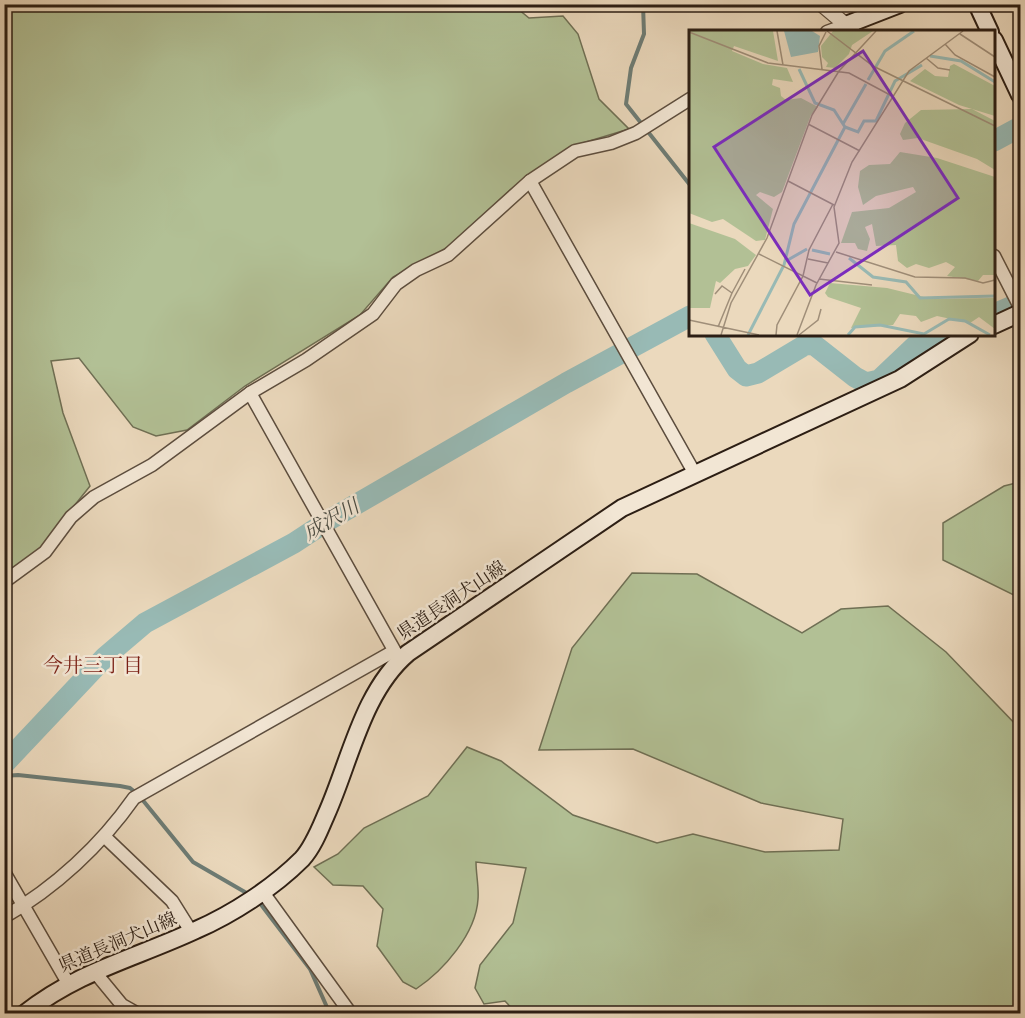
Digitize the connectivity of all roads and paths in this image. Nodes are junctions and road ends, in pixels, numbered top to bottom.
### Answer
1 (821, 4) edge
2 (900, 4) edge
3 (976, 4) edge
4 (850, 28) edge
5 (989, 30) edge
6 (995, 44) edge
7 (1020, 95) edge
8 (689, 100) edge
9 (530, 181) junction
10 (995, 260) edge
11 (1018, 302) edge
12 (1020, 313) edge
13 (995, 324) edge
14 (967, 336) edge
15 (250, 393) junction
16 (695, 474) junction
17 (4, 582) edge
18 (397, 655) junction
19 (105, 837) junction
20 (4, 872) edge
21 (255, 896) junction
22 (24, 905) junction
23 (4, 917) edge
24 (192, 933) junction
25 (94, 971) junction
26 (68, 983) junction
27 (24, 1014) edge
28 (138, 1014) edge
29 (351, 1014) edge

1 - 4 street
2 - 4 main road
3 - 5 main road
6 - 7 main road
8 - 9 street
9 - 15 street
9 - 16 street
10 - 11 street
12 - 13 main road
14 - 16 main road, 県道長洞犬山線
15 - 17 street
15 - 18 street
16 - 18 main road, 県道長洞犬山線
18 - 19 street
18 - 21 main road, 県道長洞犬山線
19 - 22 street
19 - 24 street
20 - 22 street
21 - 24 main road, 県道長洞犬山線
21 - 29 street
22 - 23 street
22 - 26 street
24 - 25 main road, 県道長洞犬山線
25 - 26 main road, 県道長洞犬山線
25 - 28 street
26 - 27 main road, 県道長洞犬山線

